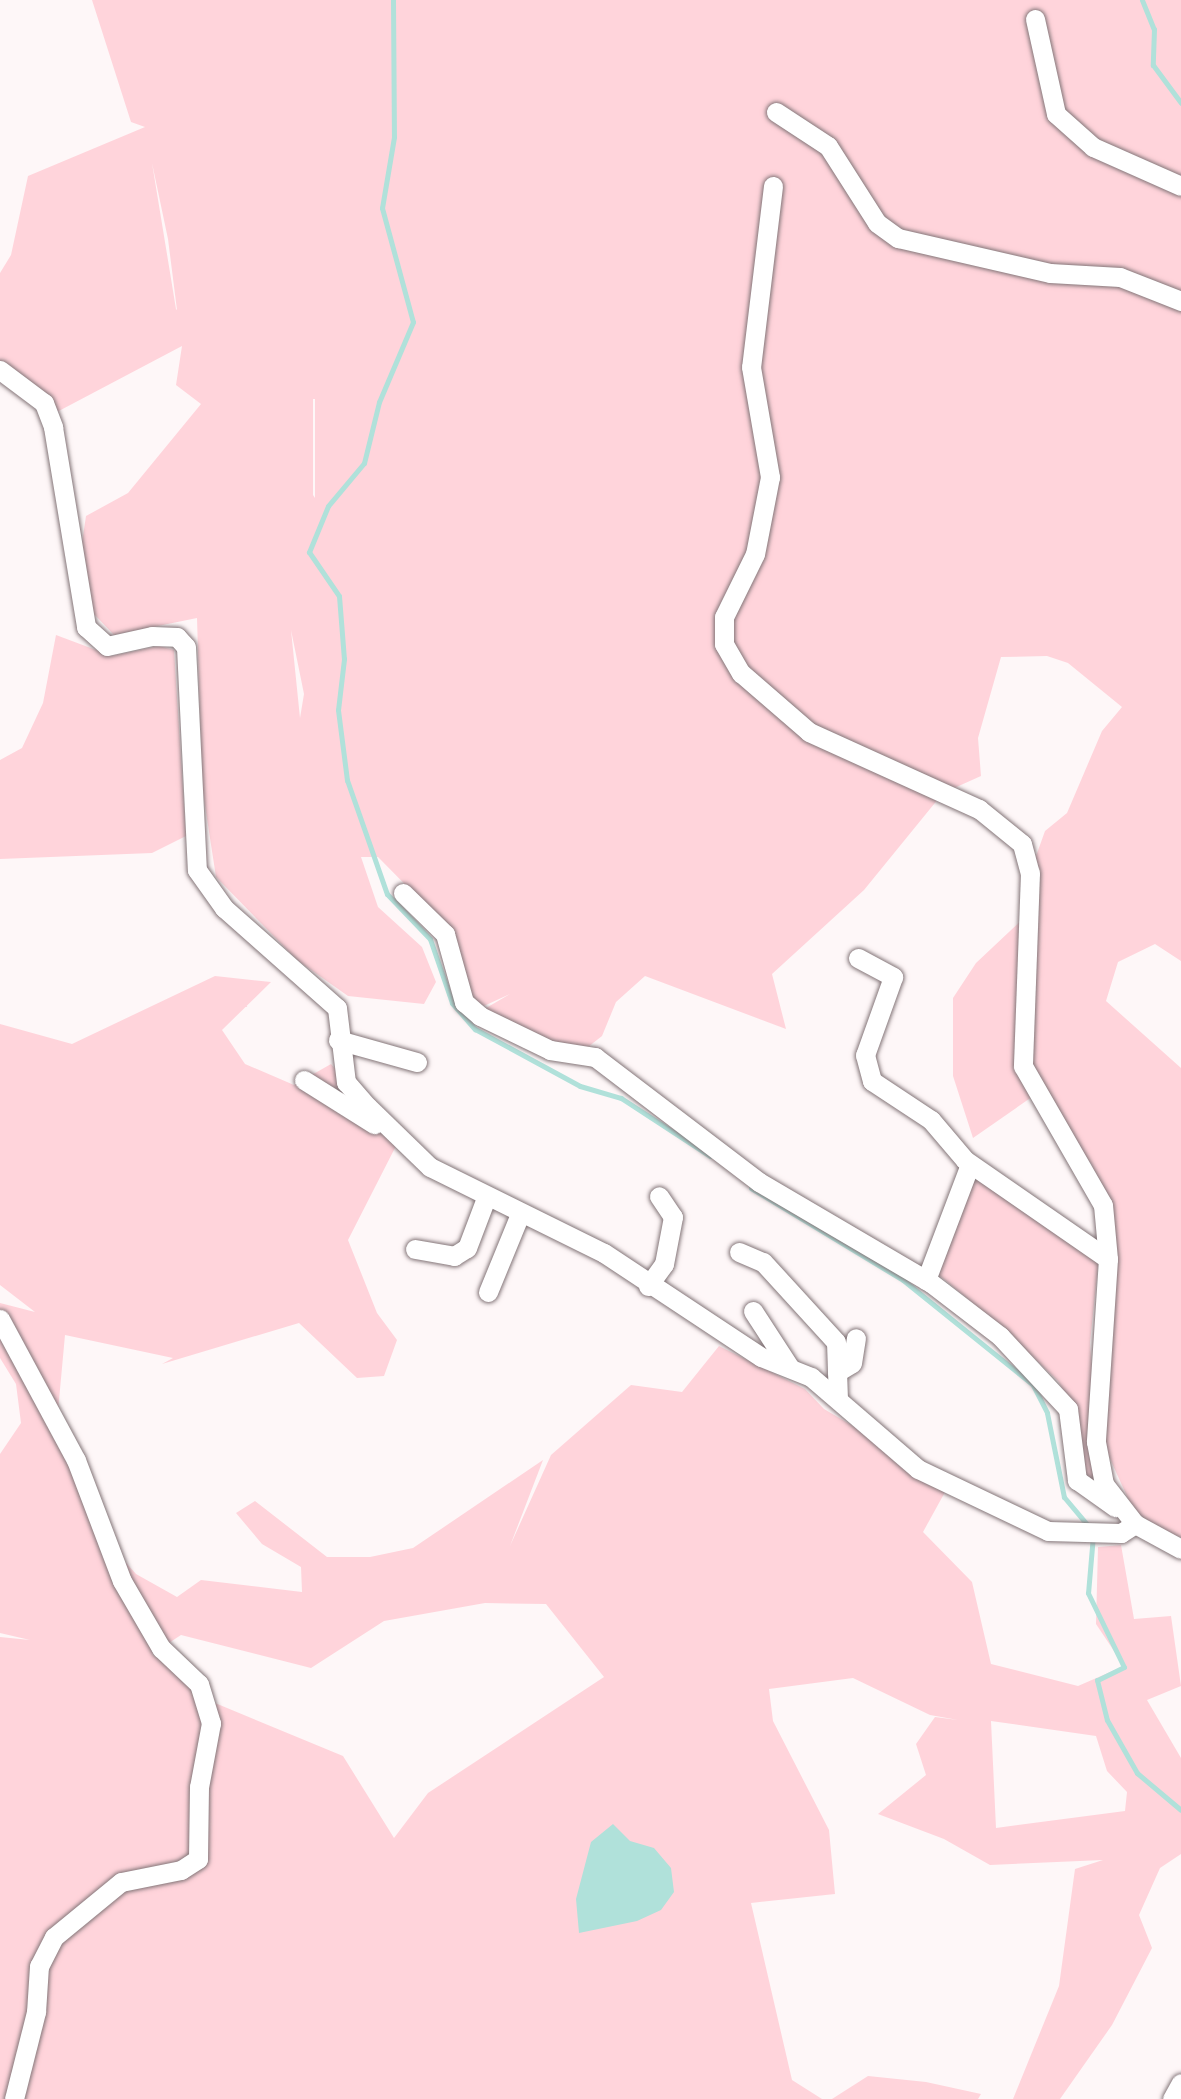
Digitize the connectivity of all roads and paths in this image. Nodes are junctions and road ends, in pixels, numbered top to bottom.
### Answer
1 (1035, 19) dead end
2 (776, 112) dead end
3 (773, 186) dead end
4 (1181, 186) edge
5 (1181, 301) edge
6 (0, 370) edge
7 (403, 893) dead end
8 (858, 958) dead end
9 (338, 1040) junction
10 (417, 1062) dead end
11 (304, 1080) dead end
12 (405, 1143) junction
13 (970, 1164) junction
14 (659, 1196) dead end
15 (486, 1198) junction
16 (520, 1214) junction
17 (415, 1249) dead end
18 (739, 1252) dead end
19 (1108, 1259) junction
20 (926, 1280) junction
21 (648, 1286) junction
22 (488, 1292) dead end
23 (753, 1311) dead end
24 (0, 1319) edge
25 (856, 1338) dead end
26 (790, 1368) junction
27 (837, 1372) junction
28 (838, 1399) junction
29 (1119, 1510) junction
30 (1135, 1524) junction
31 (1181, 1549) edge
32 (1181, 2082) edge
33 (14, 2099) edge
34 (1172, 2099) edge

1 - 4 street
2 - 5 street
3 - 19 street
6 - 9 street
7 - 20 street
8 - 13 street
9 - 10 street
9 - 12 street
11 - 12 street
12 - 15 street
13 - 19 street
13 - 20 street
14 - 21 street
15 - 16 street
15 - 17 street
16 - 21 street
16 - 22 street
18 - 27 street
19 - 29 street
20 - 29 street
21 - 26 street
23 - 26 street
24 - 33 street
25 - 27 street
26 - 28 street
27 - 28 street
28 - 30 street
29 - 30 street
30 - 31 street
32 - 34 street

